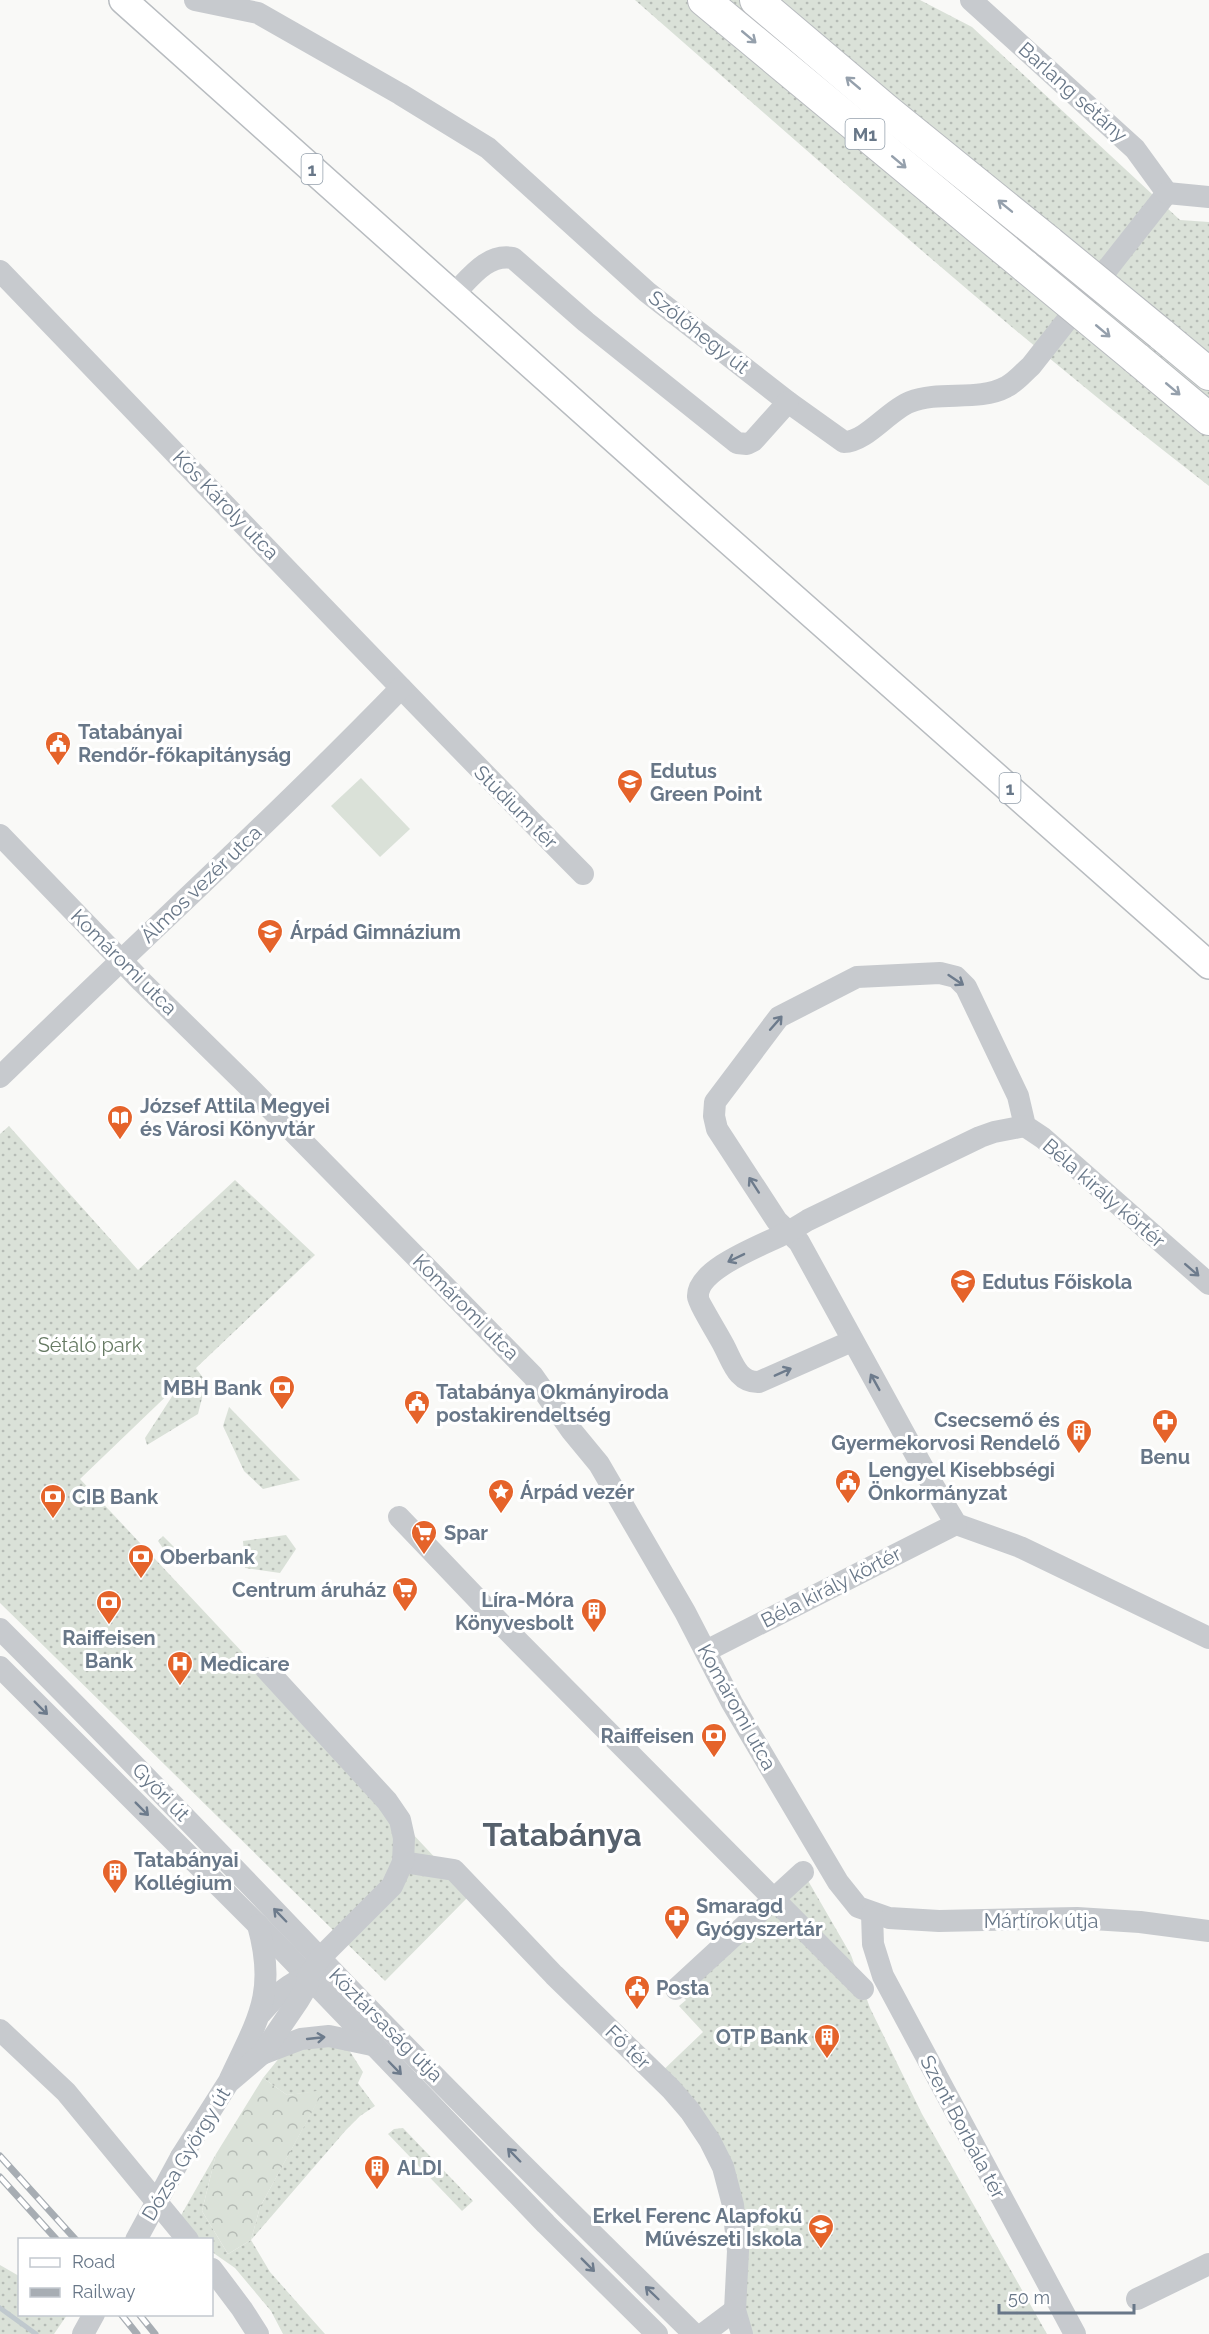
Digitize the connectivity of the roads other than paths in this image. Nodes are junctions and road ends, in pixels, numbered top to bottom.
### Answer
1 (123, 0) edge
2 (195, 0) edge
3 (704, 0) edge
4 (756, 0) edge
5 (971, 0) edge
6 (1167, 193) junction
7 (1209, 197) edge
8 (0, 271) edge
9 (453, 295) junction
10 (1209, 374) edge
11 (788, 402) junction
12 (1209, 419) edge
13 (401, 688) junction
14 (450, 739) joint
15 (0, 835) edge
16 (583, 874) dead end
17 (122, 961) junction
18 (1209, 965) edge
19 (0, 1077) edge
20 (1025, 1126) junction
21 (789, 1232) junction
22 (1209, 1284) edge
23 (852, 1341) junction
24 (399, 1516) dead end
25 (956, 1524) junction
26 (0, 1629) edge
27 (1209, 1638) edge
28 (706, 1652) junction
29 (0, 1667) edge
30 (265, 1668) dead end
31 (403, 1862) junction
32 (803, 1872) dead end
33 (774, 1899) junction
34 (872, 1914) junction
35 (258, 1925) junction
36 (1209, 1931) edge
37 (314, 1967) junction
38 (676, 1989) dead end
39 (863, 1989) dead end
40 (261, 2013) junction
41 (0, 2030) edge
42 (372, 2045) junction
43 (262, 2055) junction
44 (228, 2083) junction
45 (137, 2238) edge
46 (186, 2238) edge
47 (1209, 2264) edge
48 (213, 2270) edge
49 (1137, 2299) dead end
50 (735, 2310) junction
51 (93, 2316) edge
52 (83, 2334) edge
53 (258, 2334) edge
54 (657, 2334) edge
55 (694, 2334) edge
56 (703, 2334) edge
57 (742, 2334) edge
58 (1075, 2334) edge

1 - 9 main road, 1
2 - 11 street, Szőlőhegy út
3 -> 12 highway, M1, bridge
10 -> 4 highway, M1, bridge
5 - 6 street, Barlang sétány
6 - 7 street
6 - 11 street, Szőlőhegy út
8 - 13 street, Kós Károly utca
9 - 11 street
9 - 18 main road, 1
13 - 14 street, Kós Károly utca
13 - 17 street, Álmos vezér utca
14 - 16 street, Stúdium tér
15 - 17 street, Komáromi utca
17 - 19 street, Álmos vezér utca
17 - 28 street, Komáromi utca
20 - 21 street, Béla király körtér
21 -> 20 street, Béla király körtér
20 -> 22 street, Béla király körtér
21 - 23 street, Béla király körtér
21 -> 23 street, Béla király körtér
25 -> 23 street, Béla király körtér
24 - 33 street
25 - 27 street
25 - 28 street, Béla király körtér
37 -> 26 street, Győri út
28 - 34 street, Komáromi utca
29 -> 35 street, Győri út
30 - 31 street
31 - 37 street
31 - 50 street, Fő tér
32 - 33 street
33 - 38 street
33 - 39 street
34 - 36 street, Mártírok útja
34 - 58 street, Szent Borbála tér
35 - 37 street, Győri út
35 - 40 street
37 - 40 street
37 - 42 street, Köztársaság útja
37 - 43 street, Dózsa György út
55 -> 37 street, Köztársaság útja
40 - 44 street
41 - 46 street
43 -> 42 street
42 -> 54 street, Köztársaság útja
43 - 44 street, Dózsa György út
44 - 45 street, Dózsa György út, bridge
47 - 49 street
48 - 53 street
50 - 56 street
50 - 57 street, Fő tér
51 - 52 street

